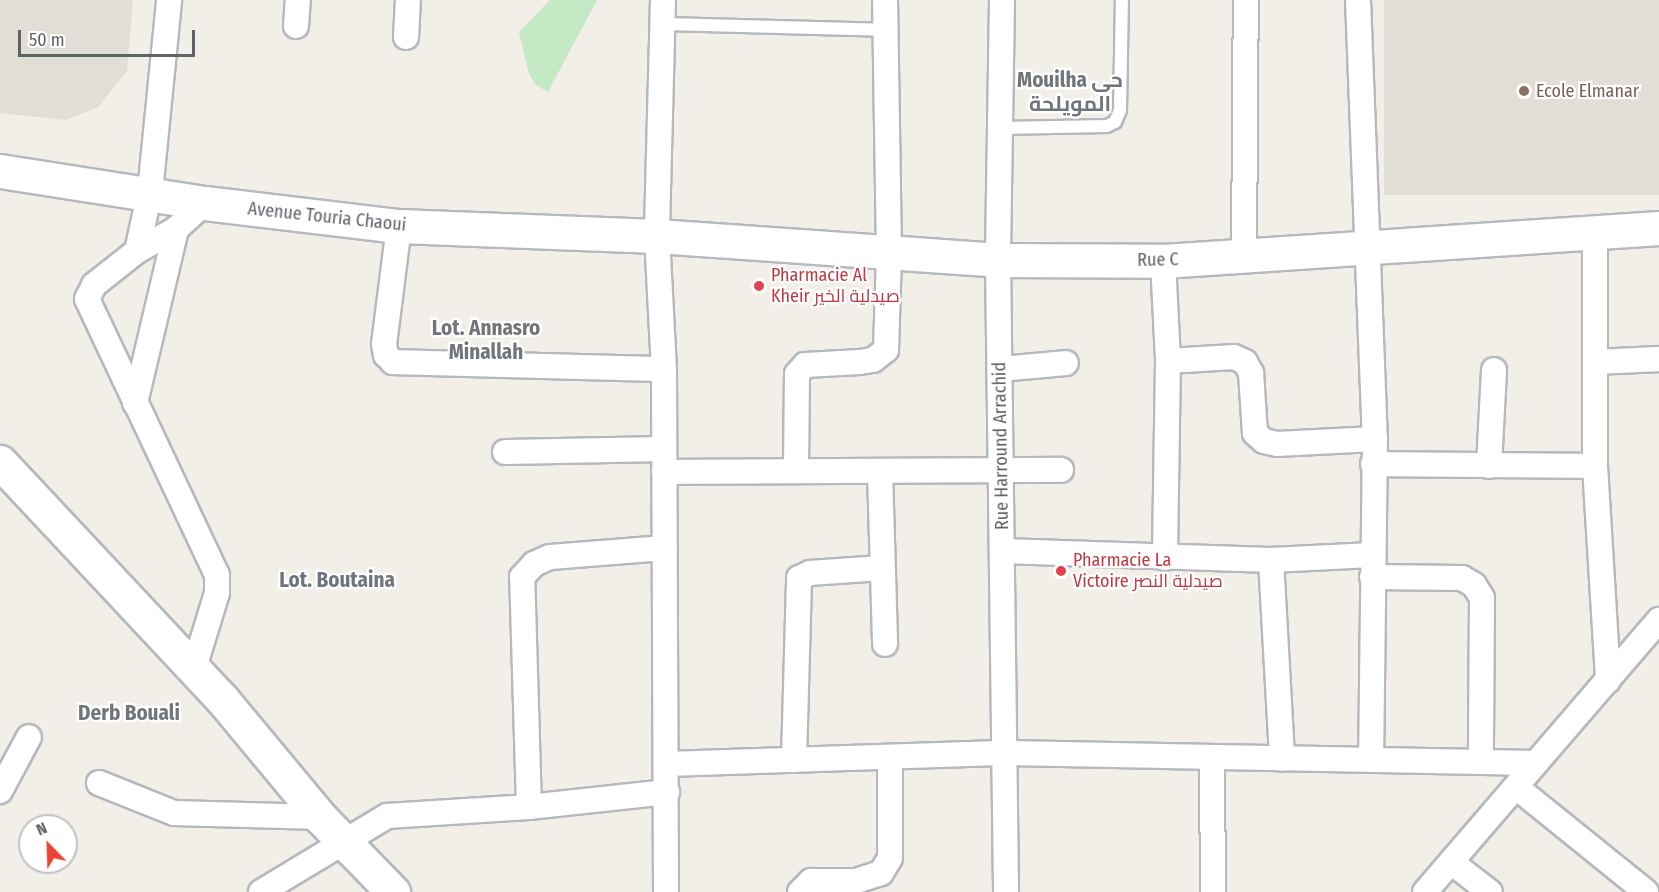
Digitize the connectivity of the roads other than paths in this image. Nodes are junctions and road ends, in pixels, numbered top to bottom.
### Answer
1 (169, 0) edge
2 (298, 0) edge
3 (408, 0) edge
4 (885, 0) edge
5 (1002, 0) edge
6 (1122, 0) edge
7 (1246, 0) edge
8 (1358, 0) edge
9 (663, 12) edge
10 (296, 26) dead end
11 (885, 30) junction
12 (406, 37) dead end
13 (1000, 128) junction
14 (0, 171) edge
15 (150, 192) junction
16 (205, 203) junction
17 (399, 225) junction
18 (1659, 228) edge
19 (176, 229) junction
20 (1595, 233) junction
21 (657, 236) junction
22 (1370, 246) junction
23 (137, 250) junction
24 (889, 254) junction
25 (1244, 257) junction
26 (998, 260) junction
27 (1163, 261) junction
28 (1659, 359) edge
29 (1168, 362) junction
30 (1596, 362) junction
31 (1066, 363) dead end
32 (664, 369) junction
33 (1000, 369) junction
34 (1494, 370) dead end
35 (135, 403) junction
36 (1375, 439) junction
37 (505, 452) dead end
38 (664, 460) junction
39 (0, 462) edge
40 (1373, 464) junction
41 (1489, 466) junction
42 (1595, 466) junction
43 (796, 469) junction
44 (1001, 469) junction
45 (1061, 470) dead end
46 (880, 472) junction
47 (665, 548) junction
48 (1003, 551) junction
49 (1166, 558) junction
50 (1271, 560) junction
51 (1372, 566) junction
52 (881, 568) junction
53 (1657, 625) edge
54 (885, 644) dead end
55 (194, 668) junction
56 (1608, 681) junction
57 (29, 737) dead end
58 (1007, 753) junction
59 (890, 758) junction
60 (1212, 758) junction
61 (1282, 759) junction
62 (1371, 759) junction
63 (794, 760) junction
64 (1480, 761) junction
65 (1536, 763) junction
66 (667, 764) junction
67 (3, 777) edge
68 (99, 783) dead end
69 (1516, 787) junction
70 (667, 792) junction
71 (529, 807) junction
72 (320, 818) junction
73 (342, 842) junction
74 (1451, 862) junction
75 (381, 888) edge
76 (261, 892) edge
77 (666, 892) edge
78 (800, 892) edge
79 (1006, 892) edge
80 (1213, 892) edge
81 (1425, 892) edge
82 (1490, 892) edge
83 (1646, 892) edge

1 - 15 street
2 - 10 street
3 - 12 street
4 - 11 street
5 - 13 street, Rue Harround Arrachid
6 - 13 lane
7 - 25 street
8 - 22 street
9 - 11 lane
9 - 21 street
11 - 24 street
13 - 26 street, Rue Harround Arrachid
14 - 15 street, Avenue Touria Chaoui
15 - 16 street, Avenue Touria Chaoui
15 - 23 street
16 - 17 street, Avenue Touria Chaoui
16 - 19 street
17 - 21 street, Avenue Touria Chaoui
17 - 32 street
18 - 20 street, Rue C
19 - 23 street
19 - 35 street
20 - 22 street, Rue C
20 - 30 street
21 - 24 street, Rue C
21 - 32 street
22 - 25 street, Rue C
22 - 36 street
23 - 35 street
24 - 26 street, Rue C
24 - 43 street
25 - 27 street, Rue C
26 - 27 street, Rue C
26 - 33 street, Rue Harround Arrachid
27 - 29 street
28 - 30 street
29 - 36 street
29 - 49 street
30 - 42 street
31 - 33 street
32 - 38 street
33 - 44 street, Rue Harround Arrachid
34 - 41 street
35 - 55 street
36 - 40 street
37 - 38 street
38 - 43 street
38 - 47 street
39 - 55 street
40 - 41 street
40 - 51 street
41 - 42 street
42 - 56 street
43 - 46 street
44 - 45 street
44 - 46 street
44 - 48 street, Rue Harround Arrachid
46 - 52 street
47 - 66 street
47 - 71 street
48 - 49 street
48 - 58 street, Rue Harround Arrachid
49 - 50 street
50 - 51 street
50 - 61 street
51 - 62 street
51 - 64 street
52 - 54 street
52 - 63 street
53 - 56 street
55 - 72 street
56 - 65 street
57 - 67 street
58 - 59 street
58 - 60 street
58 - 79 street, Rue Harround Arrachid
59 - 63 street
59 - 78 street
60 - 61 street
60 - 80 street
61 - 62 street
62 - 64 street
63 - 66 street
64 - 65 street
65 - 69 street
66 - 70 street
68 - 72 street
69 - 74 street
69 - 83 street
70 - 71 street
70 - 77 street
71 - 73 street
72 - 73 street
73 - 75 street
73 - 76 street
74 - 81 street
74 - 82 street

